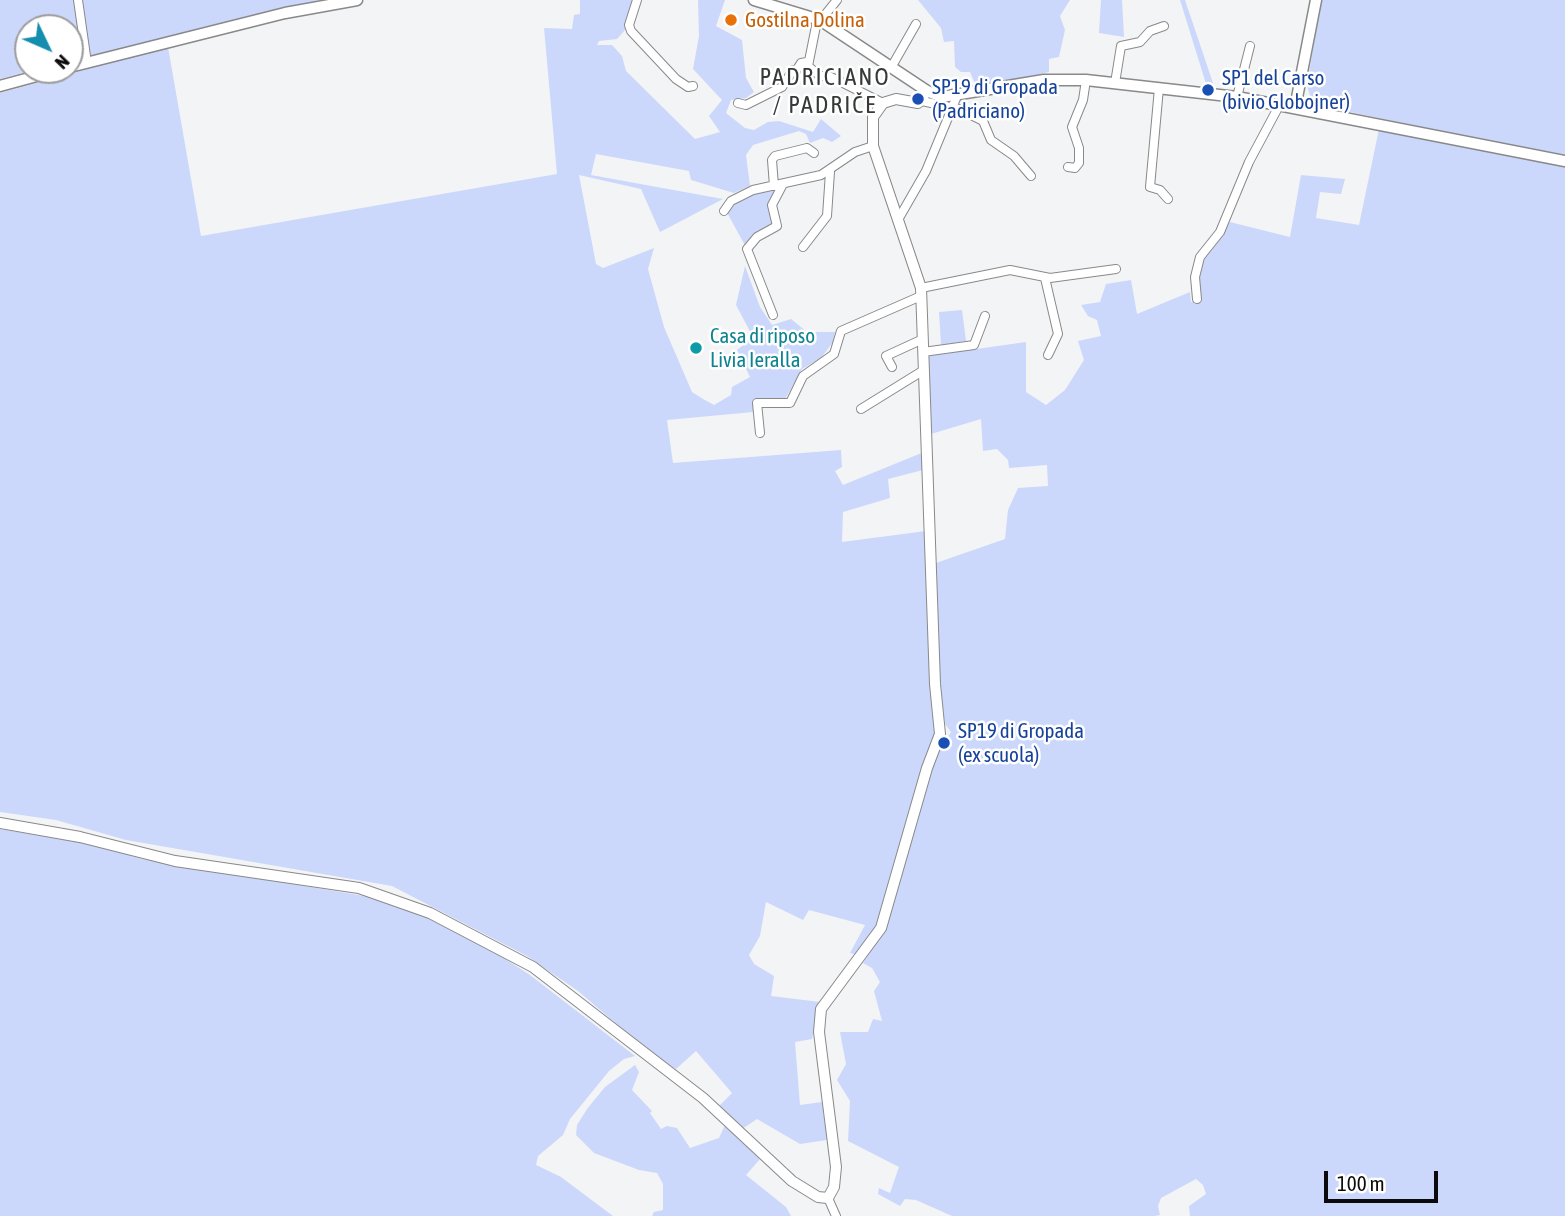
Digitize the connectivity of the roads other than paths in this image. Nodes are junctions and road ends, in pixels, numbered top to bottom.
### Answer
1 (78, 0) edge
2 (357, 0) edge
3 (637, 0) edge
4 (754, 0) edge
5 (837, 0) edge
6 (1316, 0) edge
7 (820, 20) junction
8 (916, 24) dead end
9 (1164, 26) dead end
10 (1250, 46) dead end
11 (807, 62) junction
12 (87, 63) junction
13 (84, 64) edge
14 (892, 66) junction
15 (1302, 74) junction
16 (1086, 79) junction
17 (1115, 83) junction
18 (693, 86) dead end
19 (1158, 88) junction
20 (925, 96) junction
21 (1237, 97) junction
22 (955, 102) junction
23 (738, 103) dead end
24 (883, 103) junction
25 (1280, 104) junction
26 (1295, 108) junction
27 (1318, 112) junction
28 (873, 146) junction
29 (814, 153) dead end
30 (1565, 161) edge
31 (1068, 167) dead end
32 (830, 172) junction
33 (1031, 176) dead end
34 (778, 186) junction
35 (1168, 199) dead end
36 (724, 211) dead end
37 (899, 218) junction
38 (803, 247) dead end
39 (1116, 269) dead end
40 (1045, 278) junction
41 (921, 292) junction
42 (1197, 299) dead end
43 (772, 315) dead end
44 (985, 316) dead end
45 (923, 340) junction
46 (923, 352) junction
47 (1048, 355) dead end
48 (892, 368) dead end
49 (924, 370) junction
50 (860, 409) dead end
51 (760, 433) dead end
52 (0, 822) edge
53 (828, 1198) junction
54 (836, 1216) edge

1 - 12 street
2 - 12 main road
3 - 18 street
4 - 7 main road
5 - 7 street
6 - 15 main road
7 - 11 street
7 - 14 main road
8 - 14 street
9 - 17 street
10 - 21 street
11 - 23 street
11 - 24 street
12 - 13 main road
14 - 20 main road
15 - 25 main road
15 - 26 main road
15 - 27 main road
16 - 17 main road
16 - 22 main road
16 - 31 street
17 - 19 main road
19 - 21 main road
19 - 35 street
20 - 22 main road
20 - 24 street
21 - 25 main road
22 - 33 street
22 - 37 street
24 - 28 street
25 - 26 main road
25 - 42 street
26 - 27 main road
27 - 30 main road
28 - 32 street
28 - 37 street
29 - 34 street
32 - 34 street
32 - 38 street
34 - 36 street
34 - 43 street
37 - 41 street
39 - 40 street
40 - 41 street
40 - 47 street
41 - 45 street
41 - 51 street
44 - 46 street
45 - 46 street
45 - 48 street
46 - 49 street
49 - 50 street
49 - 53 street
52 - 53 street
53 - 54 street

